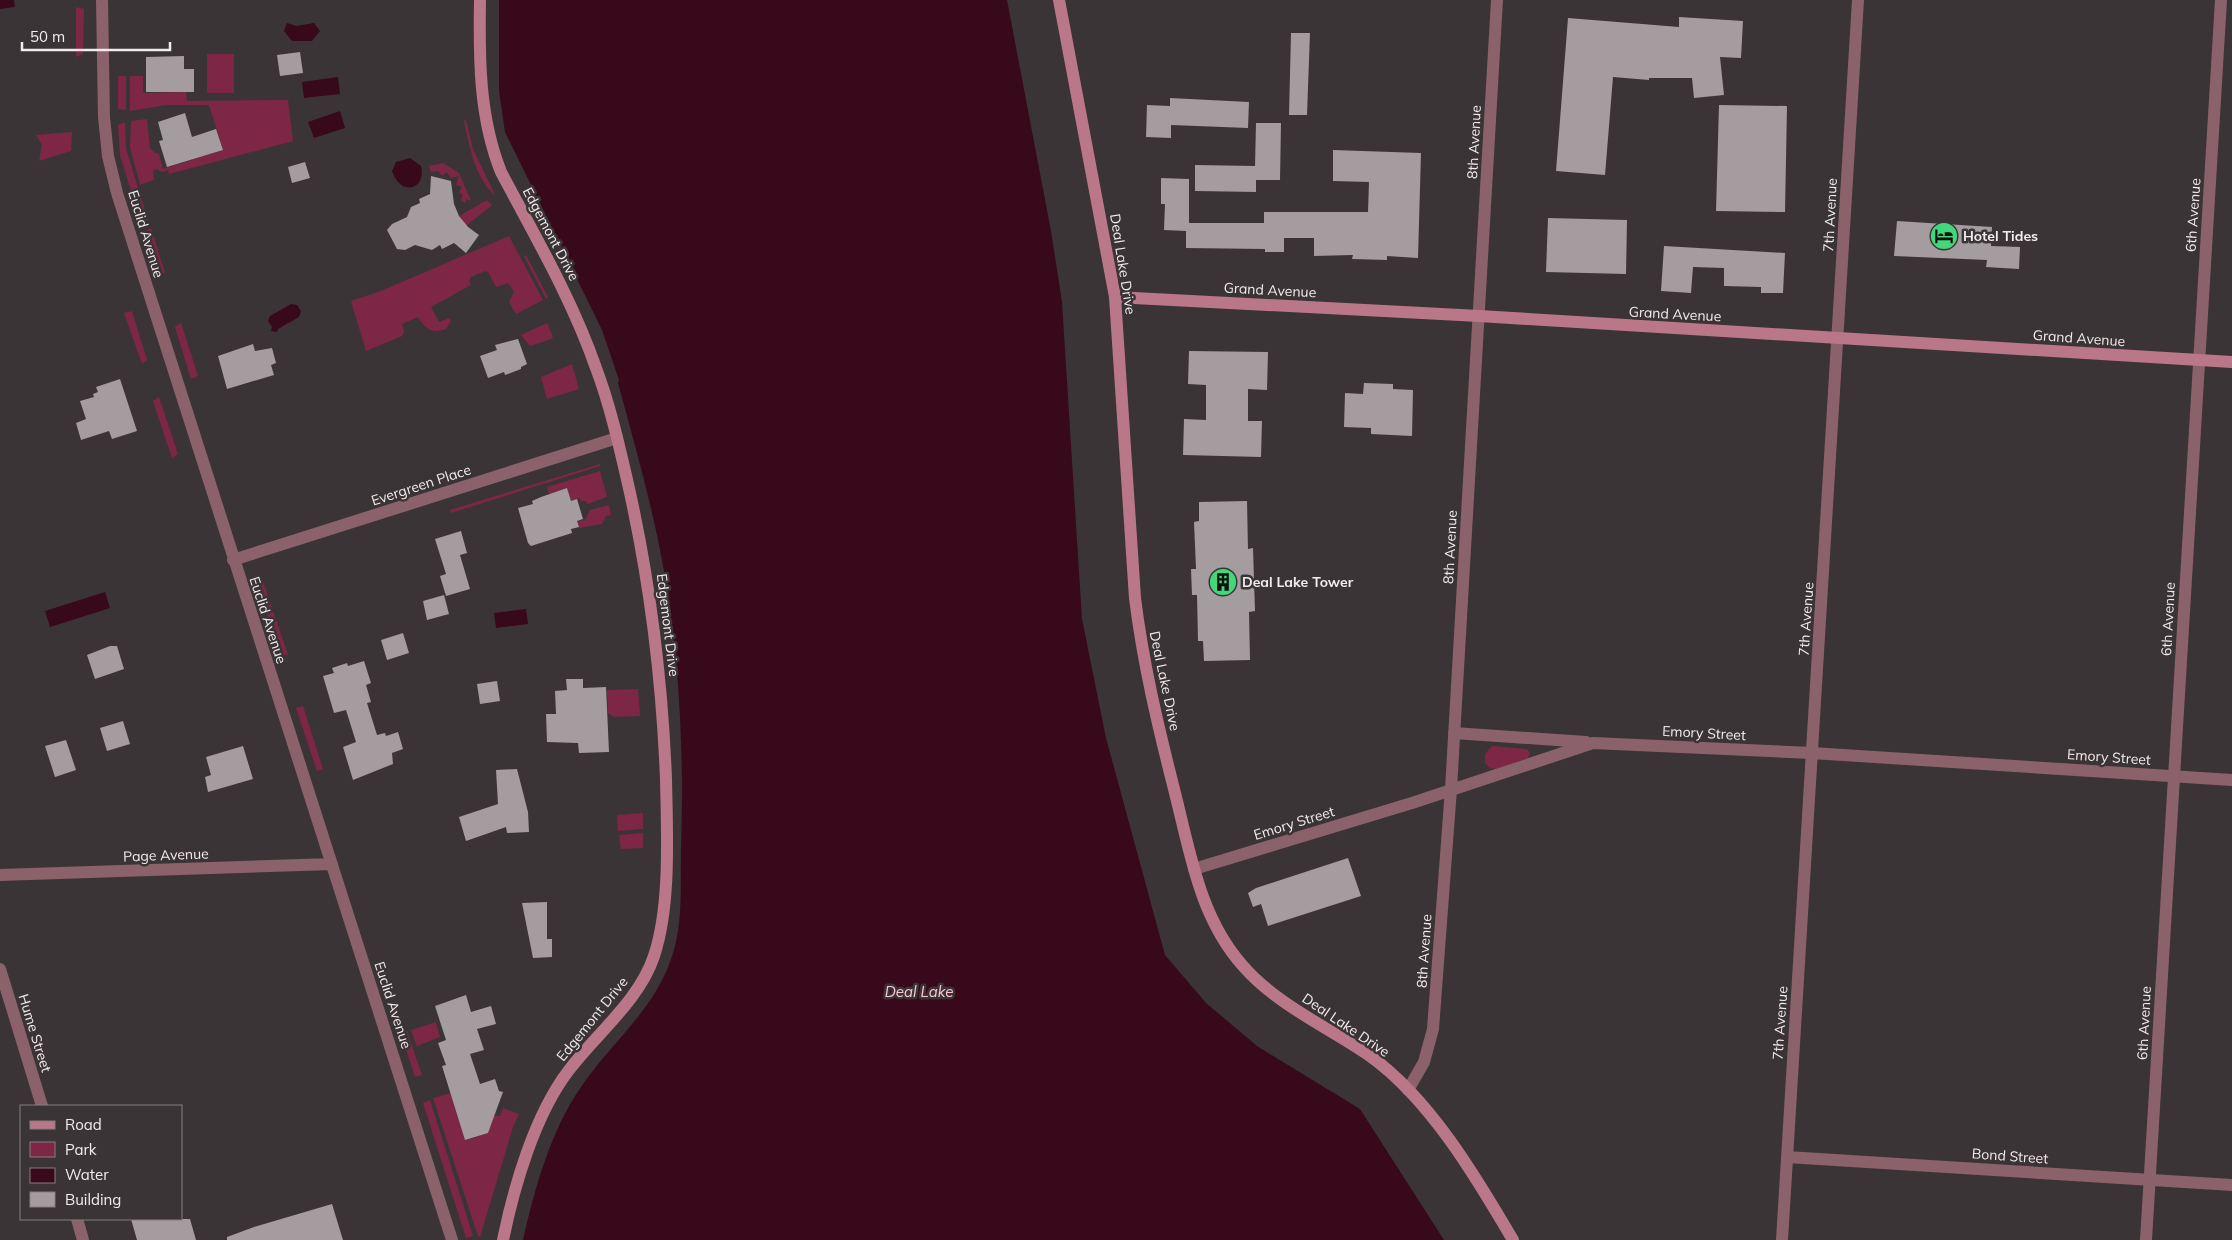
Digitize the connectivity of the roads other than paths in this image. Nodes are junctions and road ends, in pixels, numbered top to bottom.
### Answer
1 (102, 0) edge
2 (480, 0) edge
3 (1059, 0) edge
4 (1497, 0) edge
5 (1858, 0) edge
6 (2221, 0) edge
7 (1116, 297) junction
8 (1479, 316) junction
9 (1838, 338) junction
10 (2199, 360) junction
11 (2232, 362) edge
12 (617, 438) junction
13 (233, 560) junction
14 (1454, 733) junction
15 (1593, 743) junction
16 (1812, 753) junction
17 (2173, 776) junction
18 (2232, 780) edge
19 (1452, 789) junction
20 (332, 864) junction
21 (1194, 869) junction
22 (0, 875) edge
23 (0, 969) edge
24 (1408, 1090) junction
25 (42, 1105) edge
26 (1787, 1157) junction
27 (2149, 1180) junction
28 (2232, 1185) edge
29 (77, 1220) edge
30 (84, 1240) edge
31 (452, 1240) edge
32 (503, 1240) edge
33 (1513, 1240) edge
34 (1782, 1240) edge
35 (2146, 1240) edge

1 - 13 street, Euclid Avenue
2 - 12 street, Edgemont Drive
3 - 7 street, Deal Lake Drive
4 - 8 street, 8th Avenue
5 - 9 street, 7th Avenue
6 - 10 street, 6th Avenue
7 - 8 street, Grand Avenue
7 - 21 street, Deal Lake Drive
8 - 9 street, Grand Avenue
8 - 14 street, 8th Avenue
9 - 10 street, Grand Avenue
9 - 16 street, 7th Avenue
10 - 11 street, Grand Avenue
10 - 17 street, 6th Avenue
12 - 13 street, Evergreen Place
12 - 32 street, Edgemont Drive
13 - 20 street, Euclid Avenue
14 - 15 street
14 - 19 street, 8th Avenue
15 - 16 street, Emory Street
15 - 19 street, Emory Street
16 - 17 street, Emory Street
16 - 26 street, 7th Avenue
17 - 18 street, Emory Street
17 - 27 street, 6th Avenue
19 - 21 street, Emory Street
19 - 24 street, 8th Avenue
20 - 22 street, Page Avenue
20 - 31 street, Euclid Avenue
21 - 24 street, Deal Lake Drive
23 - 25 street, Hume Street
24 - 33 street, Deal Lake Drive
26 - 27 street, Bond Street
26 - 34 street, 7th Avenue
27 - 28 street, Bond Street
27 - 35 street, 6th Avenue
29 - 30 street

